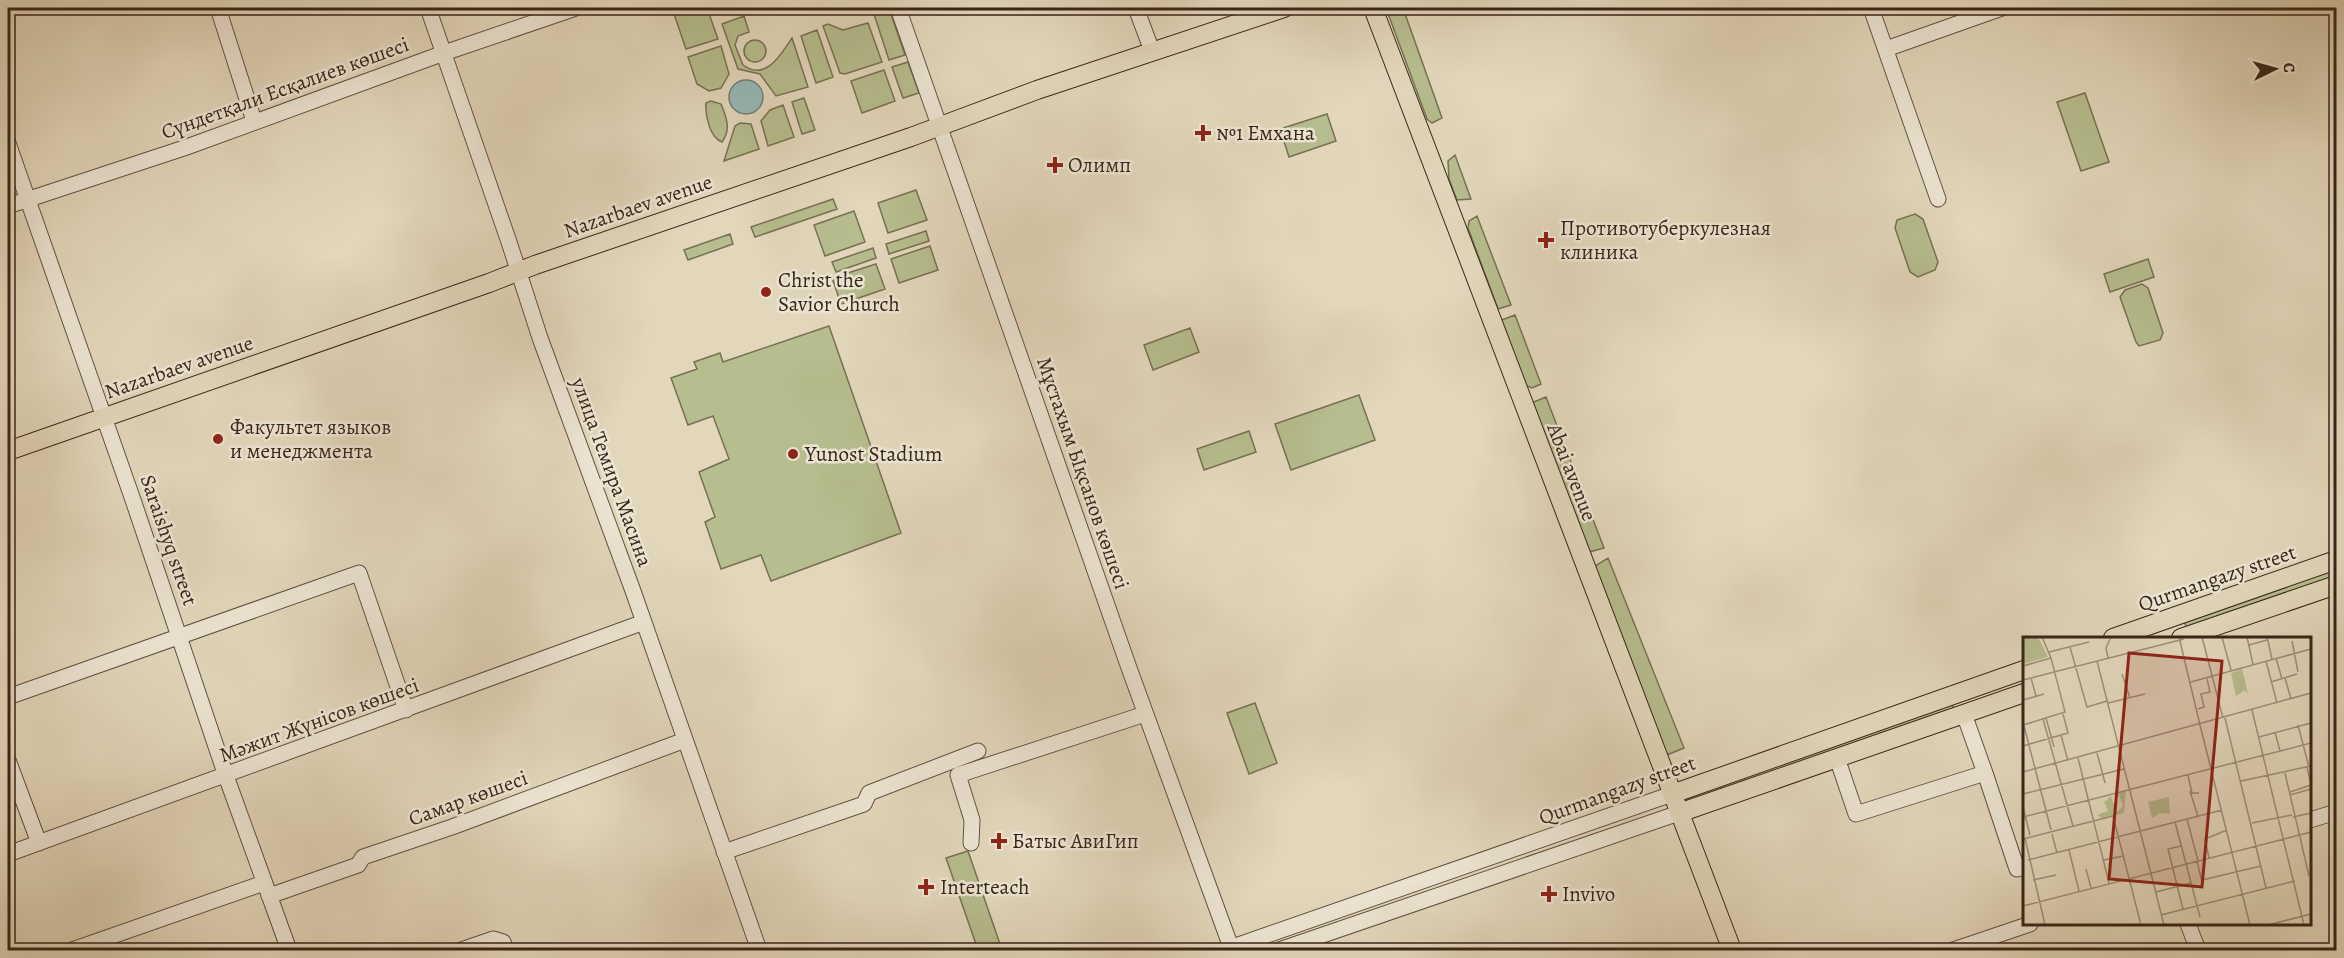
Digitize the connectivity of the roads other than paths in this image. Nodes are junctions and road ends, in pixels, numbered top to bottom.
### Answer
1 (218, 8) edge
2 (428, 8) edge
3 (576, 8) edge
4 (898, 8) edge
5 (1136, 8) edge
6 (1284, 8) edge
7 (1372, 8) edge
8 (1871, 8) edge
9 (2002, 8) edge
10 (1886, 49) junction
11 (1152, 51) junction
12 (444, 53) junction
13 (255, 121) junction
14 (940, 127) junction
15 (8, 143) edge
16 (27, 199) junction
17 (1938, 199) dead end
18 (8, 206) edge
19 (518, 272) junction
20 (104, 418) junction
21 (8, 451) edge
22 (2337, 560) edge
23 (2337, 585) edge
24 (2175, 617) junction
25 (644, 622) junction
26 (179, 637) junction
27 (2119, 637) edge
28 (2181, 637) edge
29 (2184, 637) edge
30 (2023, 671) edge
31 (1957, 693) junction
32 (2023, 694) edge
33 (8, 697) edge
34 (406, 710) junction
35 (1145, 714) junction
36 (1964, 714) junction
37 (685, 740) junction
38 (978, 752) dead end
39 (1837, 758) junction
40 (8, 760) edge
41 (1985, 773) junction
42 (226, 776) junction
43 (1672, 794) junction
44 (2337, 812) edge
45 (1679, 813) junction
46 (2311, 820) edge
47 (39, 843) junction
48 (971, 843) dead end
49 (724, 852) junction
50 (8, 854) edge
51 (2023, 867) edge
52 (267, 889) junction
53 (2027, 925) edge
54 (2188, 925) edge
55 (74, 950) edge
56 (1229, 950) edge
57 (289, 951) edge
58 (461, 951) edge
59 (506, 951) edge
60 (759, 951) edge
61 (1279, 951) edge
62 (1732, 951) edge
63 (1953, 951) edge
64 (2198, 951) edge

1 - 13 street
2 - 12 street, улица Темира Масина
3 - 12 street, Сүндетқали Есқалиев көшесі
4 - 14 street, Мұстахым Ықсанов көшесі
5 - 11 street
6 - 11 main road, Nazarbaev avenue
7 - 43 main road, Abai avenue
8 - 10 street
9 - 10 street
10 - 17 street
11 - 14 main road, Nazarbaev avenue
12 - 13 street, Сүндетқали Есқалиев көшесі
12 - 19 street, улица Темира Масина
13 - 16 street, Сүндетқали Есқалиев көшесі
14 - 19 main road, Nazarbaev avenue
14 - 35 street, Мұстахым Ықсанов көшесі
15 - 16 street, Saraishyq street
16 - 18 street, Сүндетқали Есқалиев көшесі
16 - 20 street, Saraishyq street
19 - 20 main road, Nazarbaev avenue
19 - 25 street, улица Темира Масина
20 - 21 main road, Nazarbaev avenue
20 - 26 street, Saraishyq street
22 - 24 main road, Qurmangazy street
23 - 29 main road
24 - 27 main road, Qurmangazy street
24 - 28 main road
25 - 34 street, Мәжит Жүнісов көшесі
25 - 37 street, улица Темира Масина
26 - 33 street
26 - 34 street
26 - 42 street, Saraishyq street
30 - 31 main road, Qurmangazy street
31 - 36 main road
31 - 43 main road, Qurmangazy street
32 - 36 main road, Qurmangazy street
34 - 42 street, Мәжит Жүнісов көшесі
35 - 48 street
35 - 56 street, Мұстахым Ықсанов көшесі
36 - 39 main road, Qurmangazy street
36 - 41 street
37 - 49 street, улица Темира Масина
37 - 52 street, Самар көшесі
38 - 49 street
39 - 41 street
39 - 45 main road, Qurmangazy street
40 - 47 street
41 - 51 street
42 - 47 street, Мәжит Жүнісов көшесі
42 - 52 street, Saraishyq street
43 - 45 main road, Abai avenue
43 - 56 street, Qurmangazy street
44 - 46 street
45 - 61 street, Qurmangazy street
45 - 62 main road, Abai avenue
47 - 50 street, Мәжит Жүнісов көшесі
49 - 60 street, улица Темира Масина
52 - 55 street, Самар көшесі
52 - 57 street, Saraishyq street
53 - 63 street
54 - 64 street
58 - 59 street

